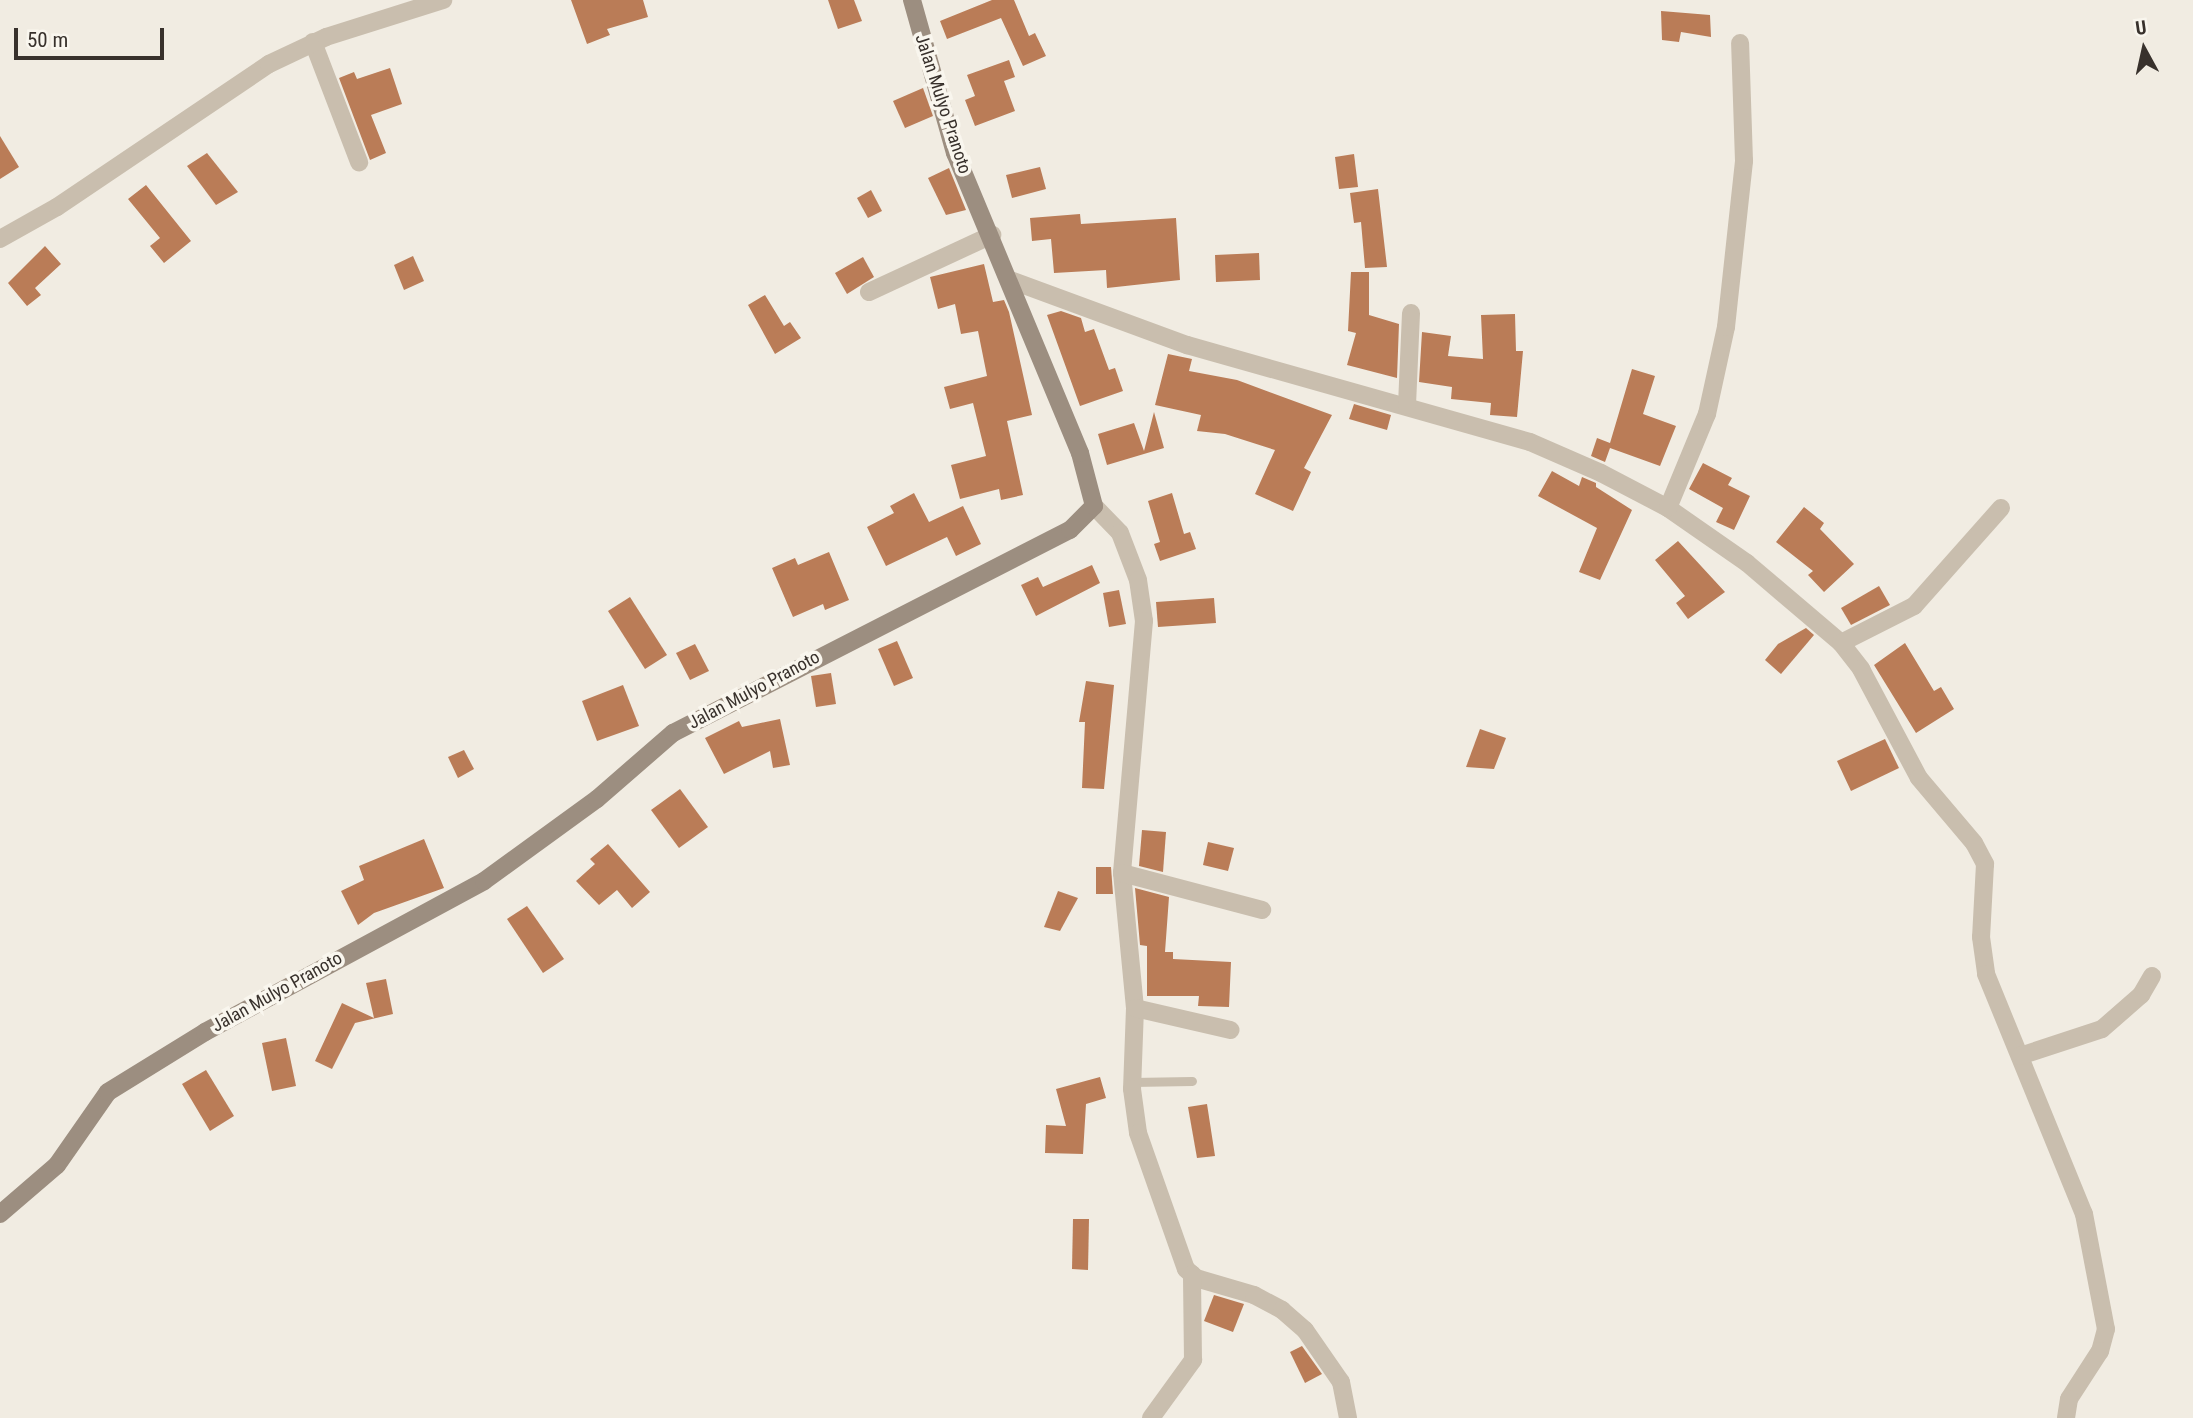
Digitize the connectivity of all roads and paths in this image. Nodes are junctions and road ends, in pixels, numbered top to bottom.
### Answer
1 (443, 0) edge
2 (912, 0) edge
3 (313, 42) junction
4 (1740, 43) dead end
5 (359, 162) dead end
6 (992, 235) junction
7 (0, 239) edge
8 (1010, 280) junction
9 (869, 292) dead end
10 (1411, 313) dead end
11 (1407, 405) junction
12 (1094, 506) junction
13 (1668, 508) junction
14 (2001, 508) dead end
15 (1841, 643) junction
16 (1122, 873) junction
17 (1262, 910) dead end
18 (2152, 976) dead end
19 (1135, 1008) junction
20 (1230, 1030) dead end
21 (2020, 1056) junction
22 (1192, 1081) dead end
23 (1132, 1082) junction
24 (0, 1214) edge
25 (1192, 1274) junction
26 (1151, 1418) edge
27 (1348, 1418) edge
28 (2066, 1418) edge

1 - 3 street
2 - 6 street, Jalan Mulyo Pranoto
3 - 5 street
3 - 7 street
4 - 13 street
6 - 8 street, Jalan Mulyo Pranoto
6 - 9 street
8 - 11 street
8 - 12 street, Jalan Mulyo Pranoto
10 - 11 street
11 - 13 street
12 - 16 street
12 - 24 street, Jalan Mulyo Pranoto
13 - 15 street
14 - 15 street
15 - 21 street
16 - 17 street
16 - 19 street
18 - 21 street
19 - 20 street
19 - 23 street
21 - 28 street
22 - 23 lane
23 - 25 street
25 - 26 street
25 - 27 street

